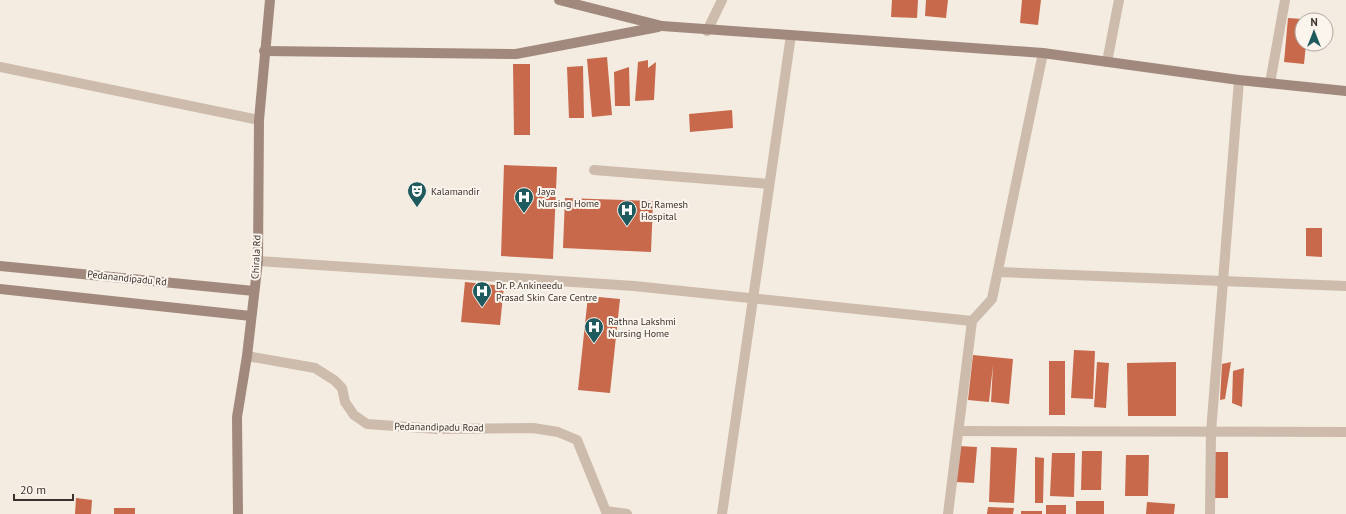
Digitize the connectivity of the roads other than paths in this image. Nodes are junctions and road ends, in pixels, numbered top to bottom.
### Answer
1 (270, 0) edge
2 (559, 0) edge
3 (722, 0) edge
4 (1119, 0) edge
5 (1285, 0) edge
6 (662, 26) junction
7 (707, 31) junction
8 (791, 35) junction
9 (264, 51) junction
10 (1043, 53) junction
11 (1107, 62) junction
12 (0, 67) edge
13 (1239, 80) junction
14 (1270, 83) junction
15 (1346, 91) edge
16 (259, 120) junction
17 (594, 170) dead end
18 (769, 184) junction
19 (258, 261) junction
20 (0, 266) edge
21 (999, 272) junction
22 (1222, 280) junction
23 (1346, 286) edge
24 (0, 289) edge
25 (254, 291) junction
26 (752, 298) junction
27 (251, 316) junction
28 (972, 321) junction
29 (247, 356) junction
30 (959, 431) junction
31 (1211, 432) junction
32 (1346, 432) edge
33 (606, 512) edge
34 (238, 514) edge
35 (627, 514) edge
36 (722, 514) edge
37 (948, 514) edge
38 (1210, 514) edge

1 - 9 main road, Chirala Rd
2 - 6 main road
3 - 7 street
4 - 11 street
5 - 14 street
6 - 7 main road
6 - 9 main road
7 - 8 main road
8 - 10 main road
8 - 18 street
9 - 16 main road, Chirala Rd
10 - 11 main road
10 - 21 street
11 - 13 main road
12 - 16 street
13 - 14 main road
13 - 22 street
14 - 15 main road
16 - 19 main road, Chirala Rd
17 - 18 street
18 - 26 street
19 - 25 main road, Chirala Rd
19 - 26 street
20 - 25 main road, Pedanandipadu Rd
21 - 22 street
21 - 28 street
22 - 23 street
22 - 31 street
24 - 27 main road
25 - 27 main road, Chirala Rd
26 - 28 street
26 - 36 street
27 - 29 main road, Chirala Rd
28 - 30 street
29 - 33 street, Pedanandipadu Road
29 - 34 main road, Chirala Rd
30 - 31 street
30 - 37 street
31 - 32 street
31 - 38 street
33 - 35 street

